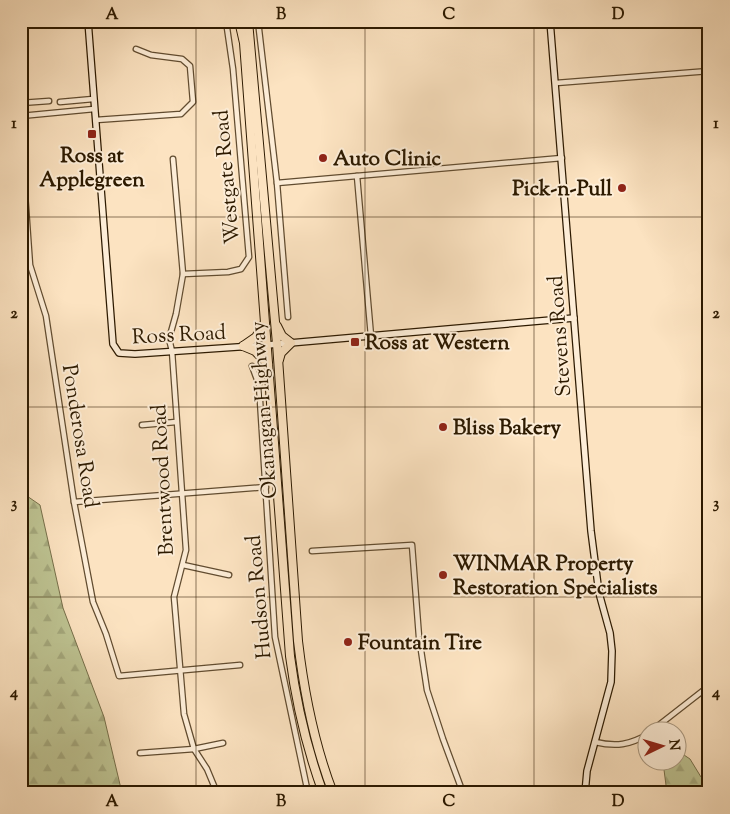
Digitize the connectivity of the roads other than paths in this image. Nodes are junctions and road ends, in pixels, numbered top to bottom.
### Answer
1 (88, 21) edge
2 (226, 21) edge
3 (239, 21) edge
4 (248, 21) edge
5 (258, 21) edge
6 (550, 21) edge
7 (136, 49) dead end
8 (709, 70) edge
9 (556, 83) junction
10 (94, 99) junction
11 (50, 101) dead end
12 (60, 102) dead end
13 (21, 103) edge
14 (94, 109) junction
15 (21, 116) edge
16 (96, 120) junction
17 (21, 137) edge
18 (562, 158) junction
19 (173, 159) dead end
20 (357, 176) junction
21 (277, 183) junction
22 (183, 274) junction
23 (288, 317) dead end
24 (574, 318) junction
25 (265, 322) junction
26 (275, 323) junction
27 (371, 336) junction
28 (291, 343) junction
29 (277, 344) junction
30 (267, 345) junction
31 (244, 346) junction
32 (172, 350) junction
33 (278, 362) junction
34 (268, 364) junction
35 (252, 366) dead end
36 (176, 422) junction
37 (142, 424) dead end
38 (266, 487) junction
39 (181, 494) junction
40 (74, 502) junction
41 (312, 552) dead end
42 (183, 565) junction
43 (229, 575) dead end
44 (240, 665) dead end
45 (181, 669) junction
46 (709, 686) edge
47 (662, 722) edge
48 (638, 738) edge
49 (595, 742) junction
50 (223, 743) dead end
51 (194, 749) junction
52 (140, 753) dead end
53 (217, 793) edge
54 (308, 793) edge
55 (323, 793) edge
56 (333, 793) edge
57 (463, 793) edge
58 (585, 793) edge

1 - 10 street, Ross Road
2 - 22 street, Westgate Road
3 - 25 highway, Okanagan Highway
4 - 26 highway, Okanagan Highway
5 - 21 street
6 - 9 street, Stevens Road
7 - 16 street
8 - 9 street
9 - 18 street, Stevens Road
10 - 12 street
10 - 14 street, Ross Road
11 - 13 street
14 - 15 street
14 - 16 street, Ross Road
16 - 32 street, Ross Road
17 - 40 street, Ponderosa Road
18 - 20 street
18 - 24 street, Stevens Road
19 - 22 street, Brentwood Road
20 - 21 street
20 - 27 street
21 - 23 street
22 - 32 street, Brentwood Road
24 - 27 street, Ross Road
24 - 49 street, Stevens Road
25 - 30 highway, Okanagan Highway
25 - 31 highway
26 - 28 highway
26 - 29 highway, Okanagan Highway
27 - 28 street, Ross Road
28 - 29 street, Ross Road
28 - 33 highway
29 - 30 street, Ross Road
29 - 33 highway, Okanagan Highway
30 - 31 street, Ross Road
30 - 34 highway, Okanagan Highway
31 - 32 street, Ross Road
31 - 34 highway
32 - 36 street, Brentwood Road
33 - 56 highway, Okanagan Highway
34 - 55 highway, Okanagan Highway
35 - 38 street, Hudson Road
36 - 37 street
36 - 39 street, Brentwood Road
38 - 39 street
38 - 54 street, Hudson Road
39 - 40 street
39 - 42 street, Brentwood Road
40 - 45 street, Ponderosa Road
41 - 57 street
42 - 43 street
42 - 45 street, Brentwood Road
44 - 45 street
45 - 51 street, Brentwood Road
46 - 47 street
48 - 49 street
49 - 58 street, Stevens Road
50 - 51 street
51 - 52 street
51 - 53 street, Brentwood Road

